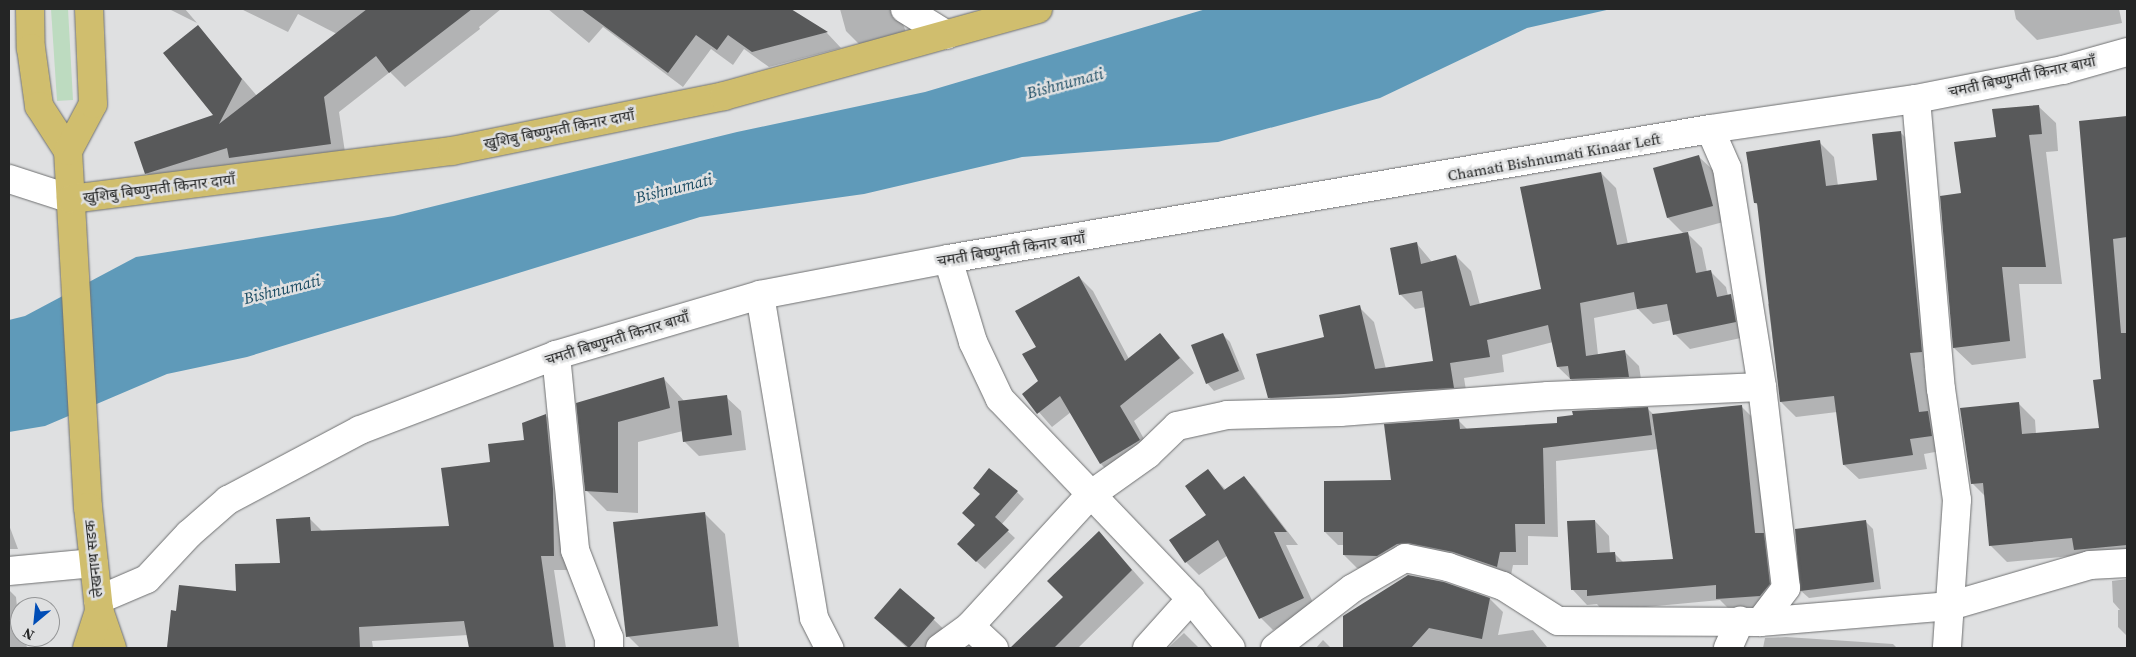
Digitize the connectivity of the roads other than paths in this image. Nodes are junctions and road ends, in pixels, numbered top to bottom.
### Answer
1 (30, 9) edge
2 (89, 9) edge
3 (905, 9) edge
4 (1038, 9) edge
5 (947, 34) junction
6 (2127, 52) edge
7 (1916, 98) junction
8 (1710, 130) junction
9 (68, 151) junction
10 (9, 179) edge
11 (70, 199) junction
12 (1193, 220) joint
13 (948, 259) junction
14 (760, 295) junction
15 (556, 355) junction
16 (1762, 387) junction
17 (1089, 496) junction
18 (94, 563) junction
19 (2127, 563) edge
20 (9, 571) edge
21 (1191, 599) junction
22 (99, 605) junction
23 (1950, 606) junction
24 (1750, 621) junction
25 (970, 626) junction
26 (87, 648) edge
27 (112, 648) edge
28 (609, 648) edge
29 (829, 648) edge
30 (940, 648) edge
31 (994, 648) edge
32 (1147, 648) edge
33 (1232, 648) edge
34 (1275, 648) edge
35 (1728, 648) edge
36 (1947, 648) edge

1 - 9 main road
2 - 9 main road
3 - 5 street
4 - 5 main road, खुशिबु बिष्णुमती किनार दायाँ
5 - 11 main road, खुशिबु बिष्णुमती किनार दायाँ
6 - 7 street, चमती बिष्णुमती किनार बायाँ
7 - 8 street, Chamati Bishnumati Kinaar Left
7 - 23 street
8 - 12 street, Chamati Bishnumati Kinaar Left
8 - 16 street
9 - 11 main road, लेखनाथ सडक
10 - 11 street
11 - 18 main road, लेखनाथ सडक
12 - 13 street, चमती बिष्णुमती किनार बायाँ
13 - 14 street, चमती बिष्णुमती किनार बायाँ
13 - 17 street
14 - 15 street, चमती बिष्णुमती किनार बायाँ
14 - 29 street
15 - 22 street, चमती बिष्णुमती किनार बायाँ
15 - 28 street
16 - 17 street
16 - 24 street
17 - 21 street
17 - 25 street
18 - 20 street
18 - 22 main road, लेखनाथ सडक
19 - 23 street
21 - 32 street
21 - 33 street
22 - 26 main road, लेखनाथ सडक
22 - 27 main road, लेखनाथ सडक
23 - 24 street
23 - 36 street
24 - 34 street
24 - 35 street
25 - 30 street
25 - 31 street

